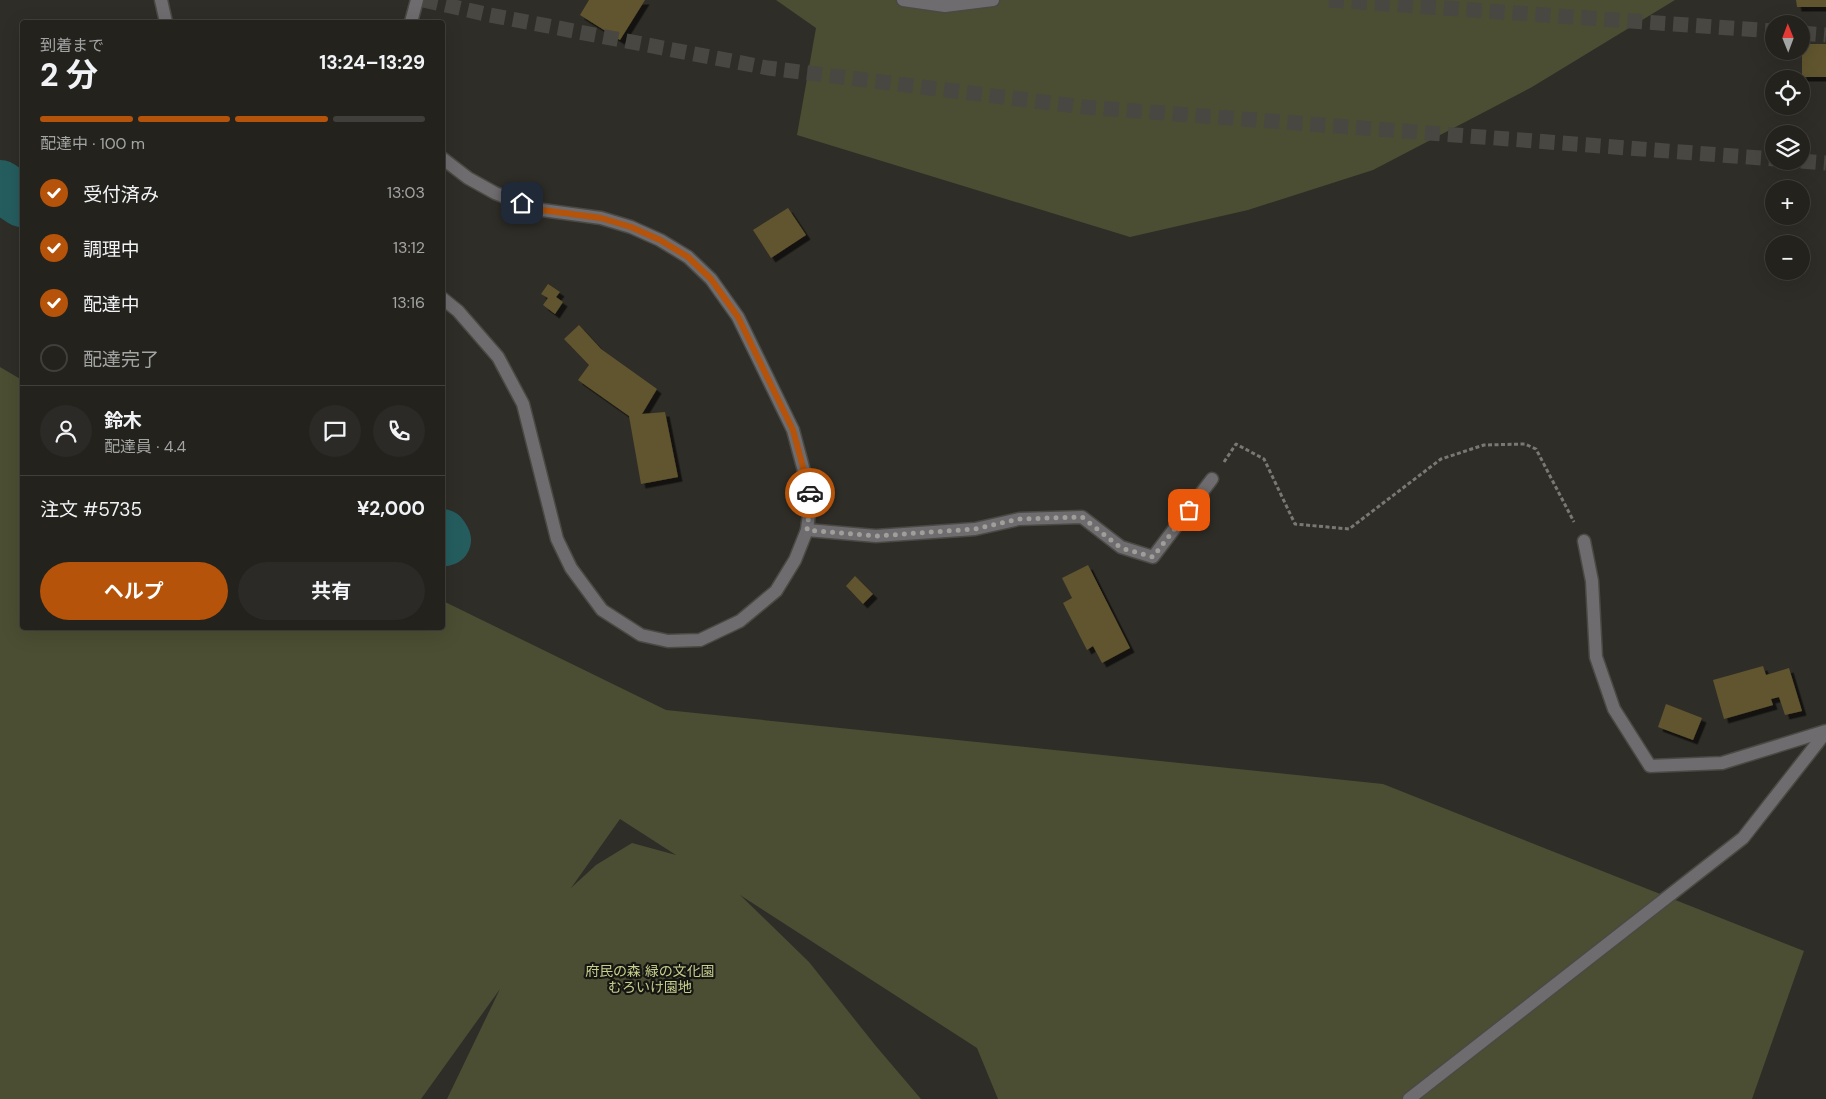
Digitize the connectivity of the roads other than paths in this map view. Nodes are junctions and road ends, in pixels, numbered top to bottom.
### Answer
1 (162, 0) edge
2 (417, 0) edge
3 (903, 0) edge
4 (992, 0) edge
5 (166, 20) edge
6 (412, 20) edge
7 (445, 160) edge
8 (445, 301) edge
9 (1212, 479) road end
10 (807, 530) junction
11 (1584, 541) road end
12 (1826, 732) edge
13 (1408, 1099) edge

1 - 5 street
2 - 6 street
3 - 4 street
7 - 10 street
8 - 10 street
9 - 10 street
11 - 12 street
12 - 13 street

